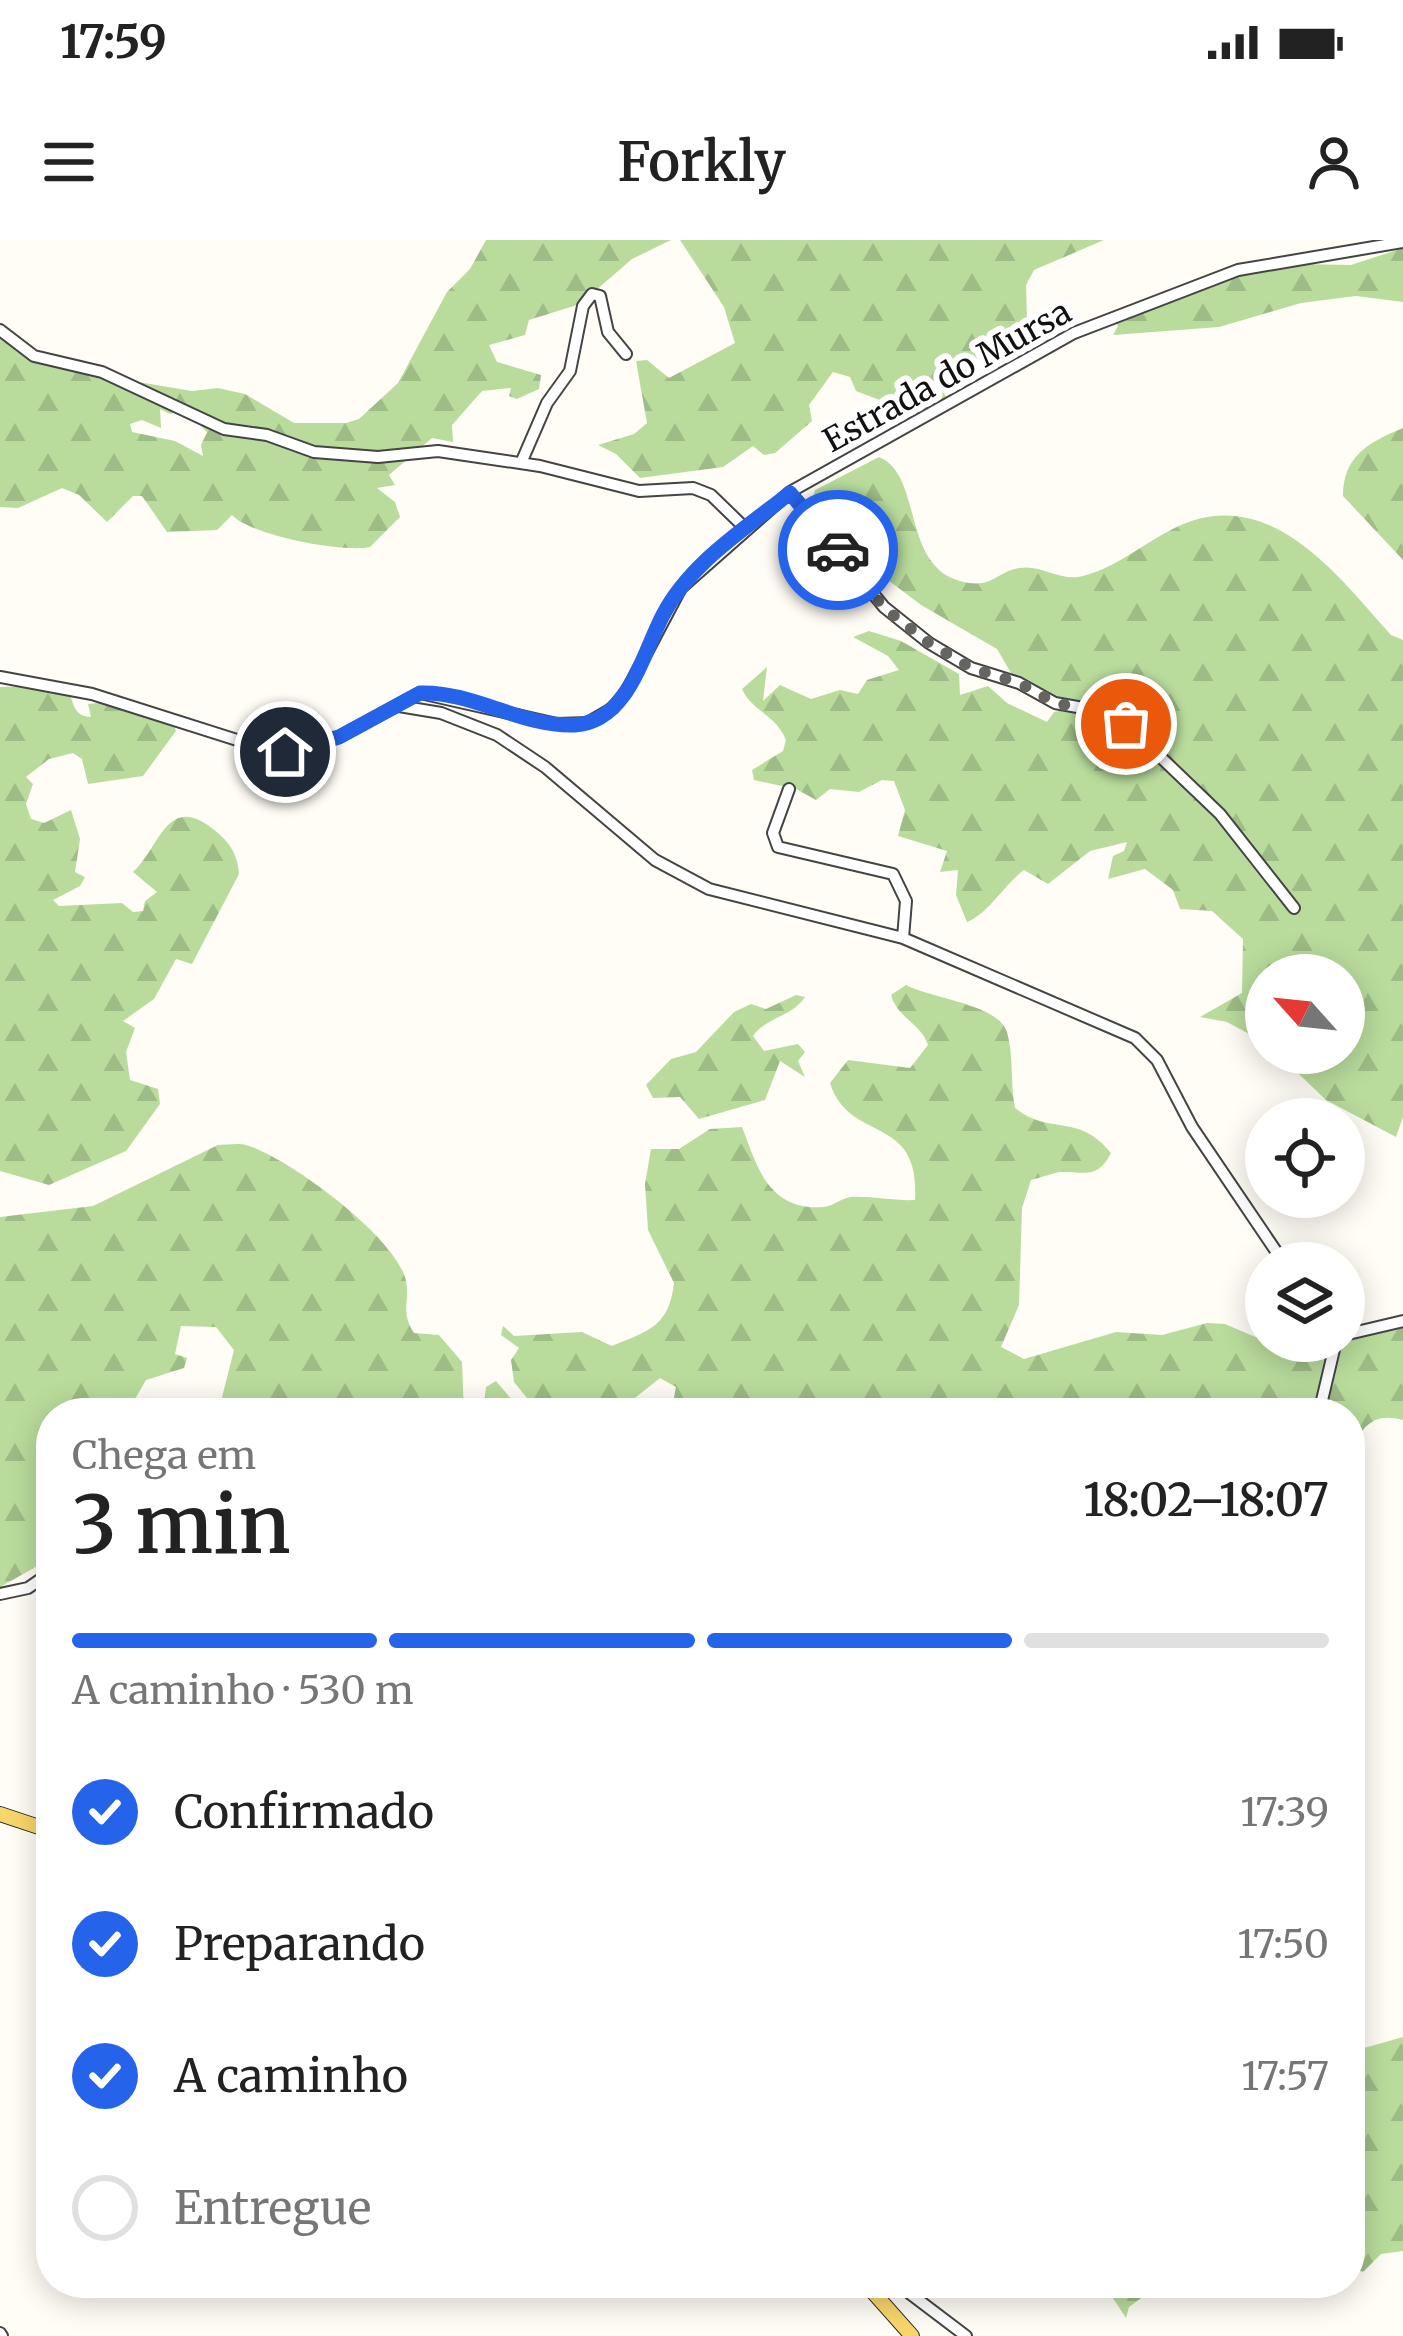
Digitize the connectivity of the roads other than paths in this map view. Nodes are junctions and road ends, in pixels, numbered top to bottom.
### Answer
1 (1403, 242) edge
2 (0, 330) edge
3 (626, 354) dead end
4 (521, 463) junction
5 (790, 493) junction
6 (745, 528) junction
7 (0, 677) edge
8 (399, 706) junction
9 (789, 789) dead end
10 (1294, 908) dead end
11 (903, 938) junction
12 (1269, 1242) edge
13 (1403, 1321) edge
14 (1365, 1331) edge
15 (1331, 1362) edge
16 (1323, 1398) edge
17 (36, 1582) edge
18 (0, 1594) edge
19 (0, 1814) edge
20 (36, 1826) edge
21 (878, 2298) edge
22 (916, 2298) edge
23 (912, 2336) edge
24 (966, 2336) edge

1 - 5 street, Estrada do Mursa
2 - 4 street
3 - 4 street
4 - 6 street
5 - 6 street, Estrada do Mursa
5 - 10 street
6 - 8 street, Estrada do Mursa
7 - 8 street, Estrada do Mursa
8 - 11 street
9 - 11 street
11 - 12 street
13 - 14 street
15 - 16 street
17 - 18 street
19 - 20 main road
21 - 23 main road
22 - 24 street

